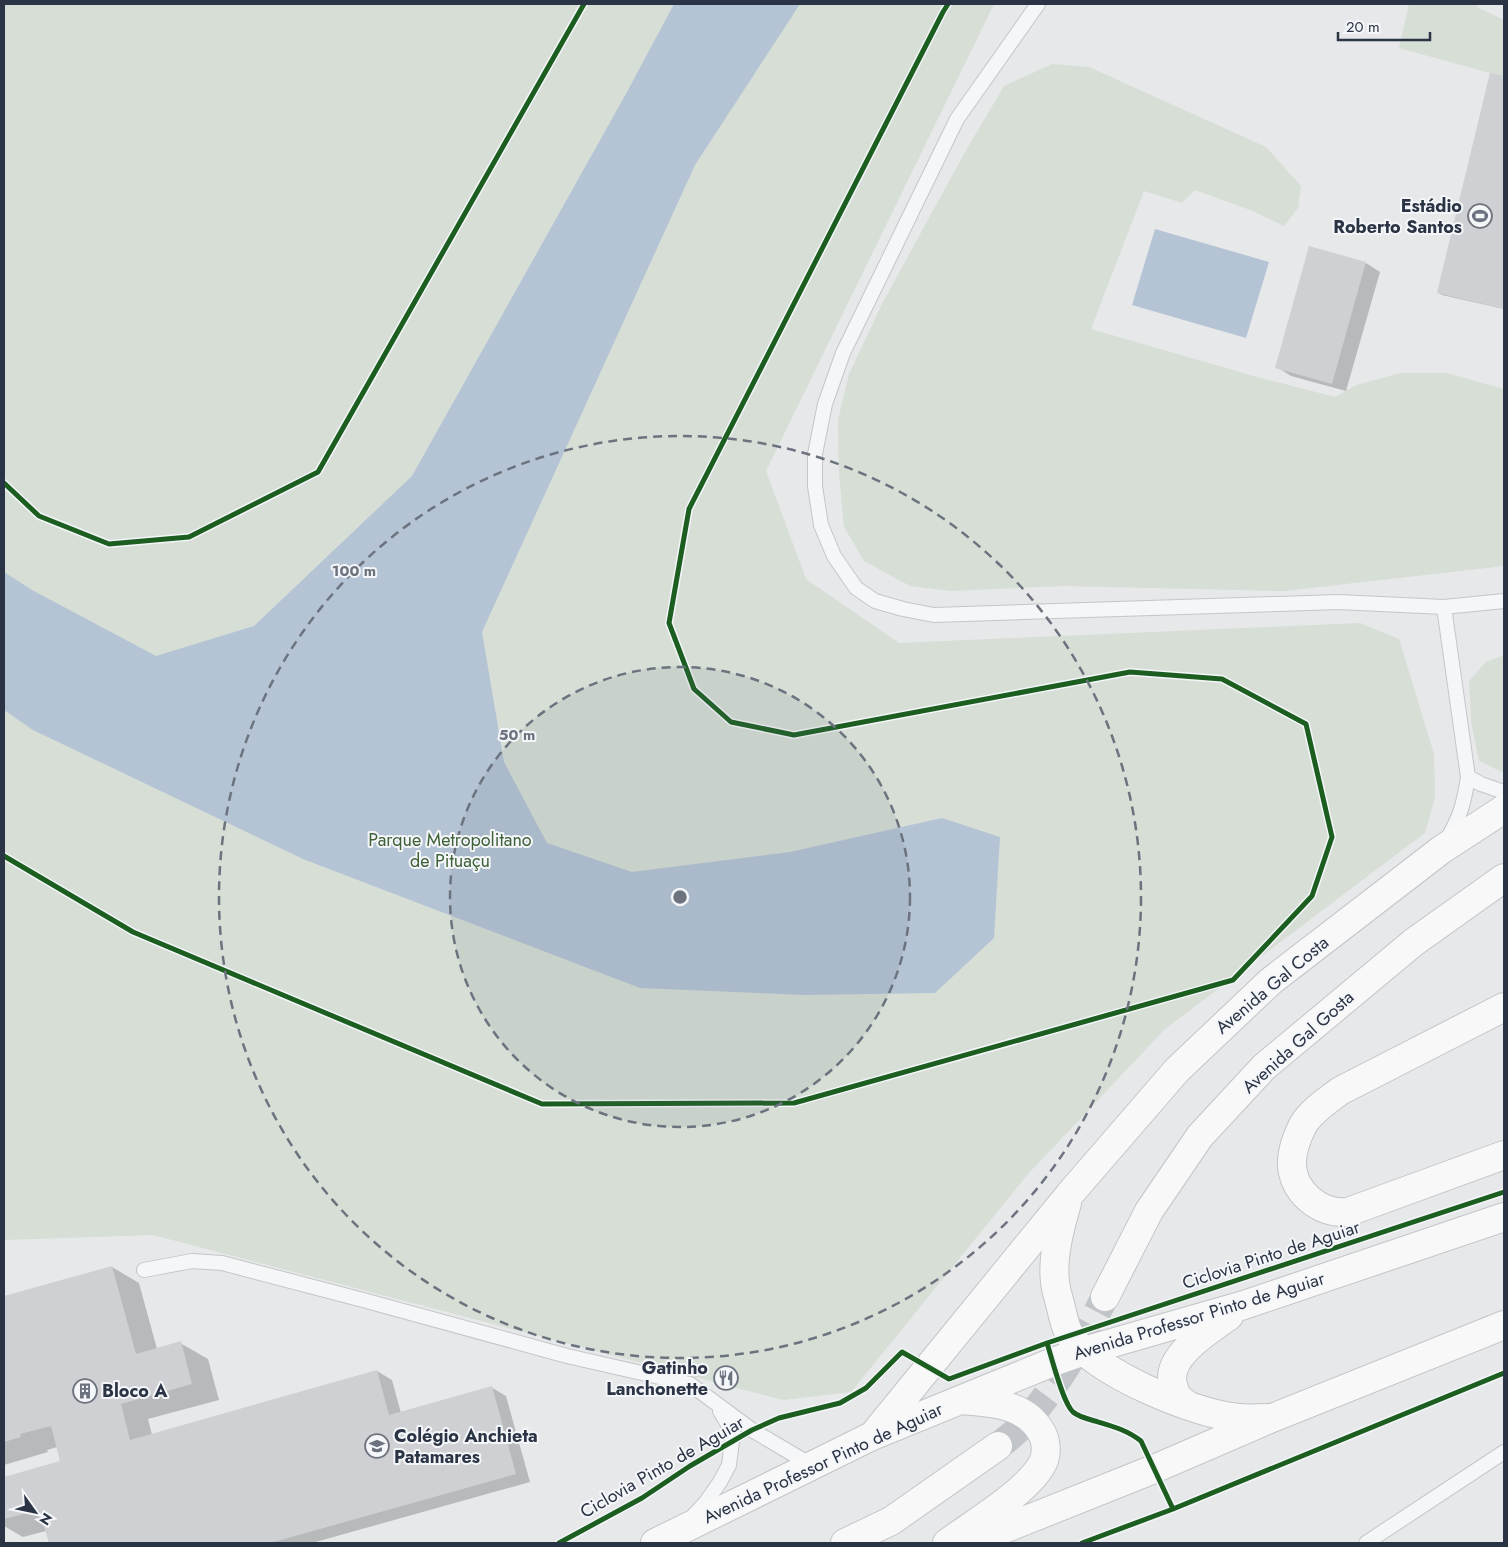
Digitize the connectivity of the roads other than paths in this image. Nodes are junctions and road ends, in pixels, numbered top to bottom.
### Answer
1 (1038, 4) edge
2 (1504, 601) edge
3 (1444, 607) junction
4 (1468, 777) junction
5 (1504, 792) edge
6 (1504, 809) edge
7 (1441, 850) junction
8 (1504, 878) edge
9 (1504, 1007) edge
10 (1504, 1154) edge
11 (1069, 1195) junction
12 (1504, 1217) edge
13 (144, 1270) dead end
14 (1105, 1298) tunnel mouth
15 (1244, 1305) junction
16 (1504, 1325) edge
17 (1084, 1351) junction
18 (713, 1400) junction
19 (960, 1400) junction
20 (1189, 1406) junction
21 (1272, 1418) junction
22 (872, 1436) junction
23 (998, 1446) tunnel mouth
24 (1504, 1452) edge
25 (812, 1466) junction
26 (681, 1529) junction
27 (655, 1543) edge
28 (845, 1543) edge
29 (947, 1543) edge
30 (969, 1543) edge
31 (1366, 1543) edge

1 - 3 lane
2 - 3 lane
3 - 4 lane
4 - 5 lane
4 - 7 lane
6 - 7 main road, Avenida Gal Costa
7 - 11 main road, Avenida Gal Costa
8 - 14 main road, Avenida Gal Gosta
9 - 10 main road
11 - 17 main road
11 - 22 main road, Avenida Gal Costa
12 - 15 main road, Avenida Professor Pinto de Aguiar
13 - 18 lane
15 - 17 main road, Avenida Professor Pinto de Aguiar
15 - 20 main road
16 - 21 main road
17 - 19 main road, Avenida Professor Pinto de Aguiar
17 - 20 main road
18 - 25 lane
18 - 26 lane
19 - 22 main road, Avenida Professor Pinto de Aguiar
19 - 29 main road
20 - 21 main road
21 - 30 main road
22 - 25 main road, Avenida Professor Pinto de Aguiar
23 - 28 main road
24 - 31 lane
25 - 26 main road, Avenida Professor Pinto de Aguiar
26 - 27 main road, Avenida Professor Pinto de Aguiar

